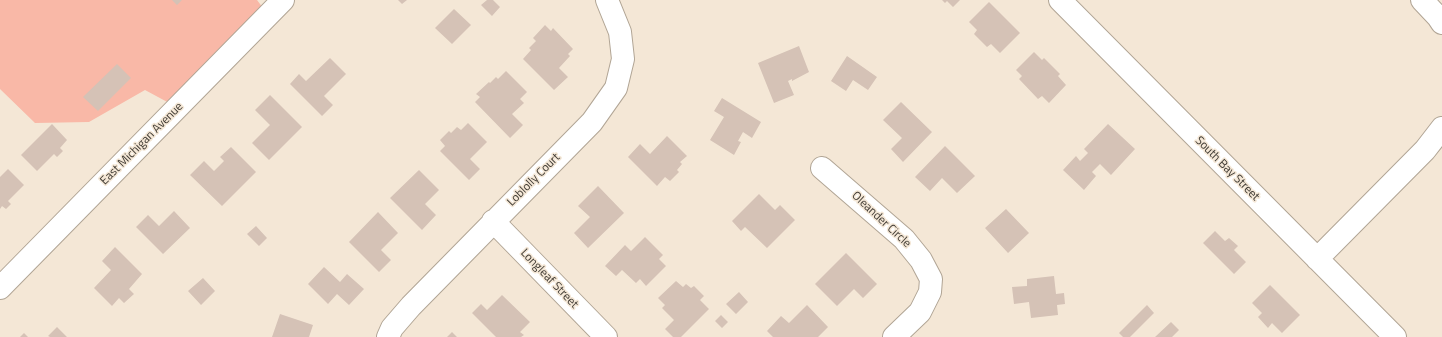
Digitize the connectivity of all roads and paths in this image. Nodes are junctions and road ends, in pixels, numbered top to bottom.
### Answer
1 (284, 0) edge
2 (607, 0) edge
3 (1060, 0) edge
4 (1422, 0) edge
5 (1442, 23) edge
6 (1442, 128) edge
7 (822, 168) dead end
8 (492, 221) junction
9 (1317, 259) junction
10 (0, 288) edge
11 (388, 337) edge
12 (606, 337) edge
13 (894, 337) edge
14 (1395, 337) edge

1 - 10 street, East Michigan Avenue
2 - 8 street, Loblolly Court
3 - 9 street, South Bay Street
4 - 5 street
6 - 9 street
7 - 13 street, Oleander Circle
8 - 11 street, Loblolly Court
8 - 12 street, Longleaf Street
9 - 14 street, South Bay Street

